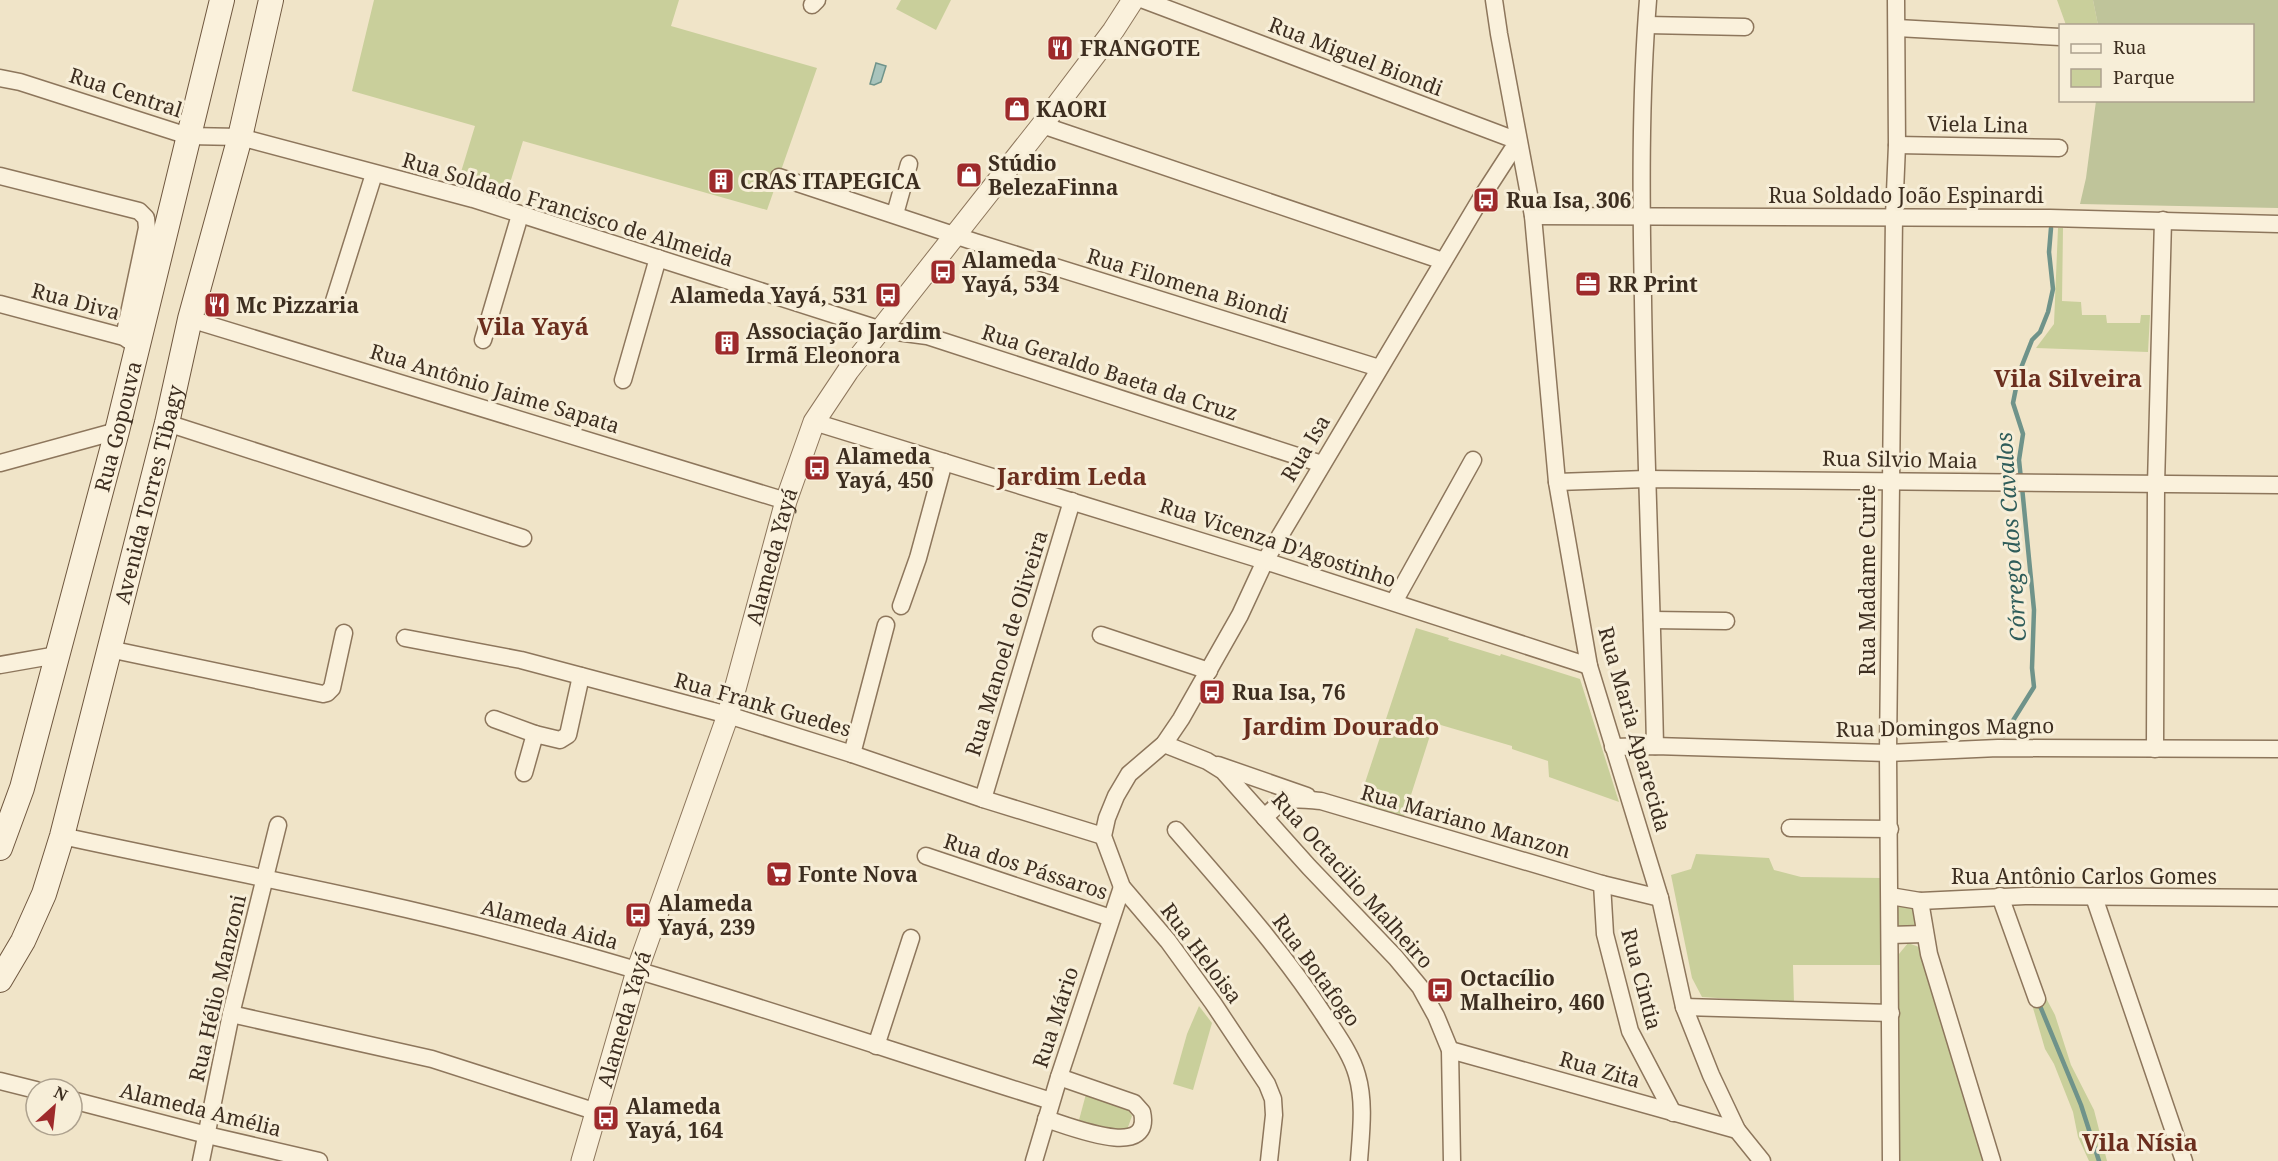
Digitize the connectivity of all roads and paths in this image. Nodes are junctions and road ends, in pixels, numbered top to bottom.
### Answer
1 (222, 0) edge
2 (271, 0) edge
3 (1133, 0) edge
4 (1144, 0) edge
5 (1494, 0) edge
6 (1648, 0) edge
7 (1896, 0) edge
8 (1647, 25) junction
9 (1744, 27) dead end
10 (1897, 28) junction
11 (2059, 37) edge
12 (0, 69) edge
13 (0, 78) edge
14 (20, 82) junction
15 (1042, 125) junction
16 (188, 136) junction
17 (240, 137) junction
18 (1518, 141) junction
19 (1897, 145) junction
20 (2059, 148) dead end
21 (909, 164) dead end
22 (374, 174) junction
23 (0, 177) edge
24 (779, 177) dead end
25 (895, 214) junction
26 (520, 215) junction
27 (1641, 215) junction
28 (1533, 216) junction
29 (1894, 216) junction
30 (2163, 220) junction
31 (2278, 224) edge
32 (957, 236) junction
33 (658, 258) junction
34 (1443, 261) junction
35 (334, 301) dead end
36 (0, 304) edge
37 (190, 319) junction
38 (882, 330) junction
39 (483, 340) dead end
40 (131, 342) junction
41 (1379, 368) junction
42 (623, 380) dead end
43 (814, 422) junction
44 (167, 423) junction
45 (117, 432) junction
46 (1473, 460) dead end
47 (944, 462) junction
48 (0, 463) edge
49 (1322, 464) junction
50 (1646, 478) junction
51 (1891, 481) junction
52 (1557, 482) junction
53 (2156, 485) junction
54 (2278, 485) edge
55 (786, 501) junction
56 (1072, 501) junction
57 (523, 538) dead end
58 (1264, 561) junction
59 (1394, 602) junction
60 (901, 606) dead end
61 (1652, 620) junction
62 (1726, 621) dead end
63 (886, 625) dead end
64 (344, 633) dead end
65 (1101, 635) dead end
66 (405, 638) dead end
67 (110, 650) junction
68 (57, 655) junction
69 (0, 664) edge
70 (1589, 666) junction
71 (1209, 670) junction
72 (581, 676) junction
73 (728, 715) junction
74 (494, 719) dead end
75 (535, 734) junction
76 (1164, 744) junction
77 (1655, 746) junction
78 (1613, 747) junction
79 (2155, 749) junction
80 (2278, 749) edge
81 (1888, 753) junction
82 (852, 754) junction
83 (1207, 761) junction
84 (525, 773) dead end
85 (983, 799) junction
86 (1321, 801) junction
87 (1265, 818) junction
88 (278, 825) dead end
89 (1790, 828) dead end
90 (1890, 829) junction
91 (1176, 830) dead end
92 (62, 836) junction
93 (1103, 836) junction
94 (0, 848) edge
95 (926, 856) dead end
96 (265, 880) junction
97 (1602, 885) junction
98 (1122, 887) junction
99 (1890, 896) junction
100 (2000, 896) junction
101 (2094, 897) junction
102 (1660, 898) junction
103 (2278, 898) edge
104 (1920, 901) junction
105 (1111, 918) junction
106 (1924, 934) junction
107 (1890, 935) junction
108 (911, 938) dead end
109 (638, 971) junction
110 (0, 980) edge
111 (2037, 999) dead end
112 (1684, 1007) junction
113 (1891, 1013) junction
114 (231, 1014) junction
115 (876, 1046) junction
116 (1450, 1050) junction
117 (1059, 1077) junction
118 (0, 1081) edge
119 (24, 1087) edge
120 (1052, 1101) junction
121 (84, 1103) edge
122 (597, 1112) junction
123 (1672, 1113) junction
124 (1046, 1119) junction
125 (1737, 1130) junction
126 (207, 1135) junction
127 (201, 1161) edge
128 (319, 1161) edge
129 (582, 1161) edge
130 (1034, 1161) edge
131 (1269, 1161) edge
132 (1359, 1161) edge
133 (1452, 1161) edge
134 (1762, 1161) edge
135 (1891, 1161) edge
136 (1992, 1161) edge
137 (2184, 1161) edge

1 - 16 main road, Rua Gopouva
2 - 17 main road, Avenida Torres Tibagy
3 - 15 street, Alameda Yayá
4 - 18 street, Rua Miguel Biondi
5 - 18 street, Rua Maria Aparecida
6 - 8 street
7 - 10 street, Rua Madame Curie
8 - 9 street
8 - 27 street
10 - 11 street
10 - 19 street, Rua Madame Curie
12 - 14 street
13 - 14 street, Rua Central
14 - 16 street, Rua Central
15 - 32 street, Alameda Yayá
15 - 34 street
16 - 17 street, Rua Central
16 - 40 main road, Rua Gopouva
17 - 22 street, Rua Soldado Francisco de Almeida
17 - 37 main road, Avenida Torres Tibagy
18 - 28 street, Rua Maria Aparecida
18 - 34 street, Rua Isa
19 - 20 street, Viela Lina
19 - 29 street, Rua Madame Curie
21 - 25 street
22 - 26 street, Rua Soldado Francisco de Almeida
22 - 35 street
23 - 40 street
24 - 25 street, Rua Filomena Biondi
25 - 32 street, Rua Filomena Biondi
26 - 33 street, Rua Soldado Francisco de Almeida
26 - 39 street
27 - 28 street, Rua Soldado João Espinardi
27 - 29 street, Rua Soldado João Espinardi
27 - 50 street
28 - 52 street, Rua Maria Aparecida
29 - 30 street, Rua Soldado João Espinardi
29 - 51 street, Rua Madame Curie
30 - 31 street, Rua Soldado João Espinardi
30 - 53 street
32 - 38 street, Alameda Yayá
32 - 41 street, Rua Filomena Biondi
33 - 38 street, Rua Soldado Francisco de Almeida
33 - 42 street
34 - 41 street, Rua Isa
36 - 40 street, Rua Diva
37 - 44 main road, Avenida Torres Tibagy
37 - 55 street, Rua Antônio Jaime Sapata
38 - 43 street, Alameda Yayá
38 - 49 street, Rua Geraldo Baeta da Cruz
40 - 45 main road, Rua Gopouva
41 - 49 street, Rua Isa
43 - 47 street, Rua Vicenza D'Agostinho
43 - 55 street, Alameda Yayá
44 - 57 street
44 - 67 main road, Avenida Torres Tibagy
45 - 48 street
45 - 68 main road, Rua Gopouva
46 - 59 street
47 - 56 street, Rua Vicenza D'Agostinho
47 - 60 street
49 - 58 street, Rua Isa
50 - 51 street, Rua Silvio Maia
50 - 52 street, Rua Silvio Maia
50 - 61 street
51 - 53 street, Rua Silvio Maia
51 - 81 street, Rua Madame Curie
52 - 70 street, Rua Maria Aparecida
53 - 54 street, Rua Silvio Maia
53 - 79 street
55 - 73 street, Alameda Yayá
56 - 58 street, Rua Vicenza D'Agostinho
56 - 85 street, Rua Manoel de Oliveira
58 - 59 street, Rua Vicenza D'Agostinho
58 - 71 street, Rua Isa
59 - 70 street, Rua Vicenza D'Agostinho
61 - 62 street
61 - 77 street
63 - 82 street
64 - 67 street
65 - 71 street
66 - 72 street, Rua Frank Guedes
67 - 92 main road, Avenida Torres Tibagy
68 - 69 street
68 - 94 main road, Rua Gopouva
70 - 78 street, Rua Maria Aparecida
71 - 76 street, Rua Isa
72 - 73 street, Rua Frank Guedes
72 - 75 street
73 - 82 street, Rua Frank Guedes
73 - 109 street, Alameda Yayá
74 - 75 street
75 - 84 street
76 - 83 street, Rua Octacilio Malheiro
76 - 93 street, Rua Isa
77 - 78 street, Rua Domingos Magno
77 - 81 street, Rua Domingos Magno
78 - 102 street, Rua Maria Aparecida
79 - 80 street, Rua Domingos Magno
79 - 81 street, Rua Domingos Magno
81 - 90 street, Rua Madame Curie
82 - 85 street, Rua Frank Guedes
83 - 86 street
83 - 87 street, Rua Octacilio Malheiro
85 - 93 street, Rua Frank Guedes
86 - 87 street, Rua Mariano Manzon
86 - 97 street, Rua Mariano Manzon
87 - 116 street, Rua Octacilio Malheiro
88 - 96 street, Rua Hélio Manzoni
89 - 90 street
90 - 99 street, Rua Madame Curie
91 - 132 street, Rua Botafogo
92 - 96 street, Alameda Aida
92 - 110 main road, Avenida Torres Tibagy
93 - 98 street, Rua Heloisa
95 - 105 street, Rua dos Pássaros
96 - 109 street, Alameda Aida
96 - 114 street, Rua Hélio Manzoni
97 - 102 street, Rua Mariano Manzon
97 - 123 street, Rua Cintia
98 - 105 street, Rua Mário
98 - 131 street, Rua Heloisa
99 - 104 street, Rua Antônio Carlos Gomes
99 - 107 street, Rua Madame Curie
100 - 101 street, Rua Antônio Carlos Gomes
100 - 104 street, Rua Antônio Carlos Gomes
100 - 111 street
101 - 103 street, Rua Antônio Carlos Gomes
101 - 137 street
102 - 112 street, Rua Maria Aparecida
104 - 106 street
105 - 117 street, Rua Mário
106 - 107 street
106 - 136 street
107 - 113 street, Rua Madame Curie
108 - 115 street
109 - 115 street, Alameda Aida
109 - 122 street, Alameda Yayá
112 - 113 street
112 - 125 street, Rua Maria Aparecida
113 - 135 street, Rua Madame Curie
114 - 122 street
114 - 126 street, Rua Hélio Manzoni
115 - 120 street, Alameda Aida
116 - 123 street, Rua Zita
116 - 133 street, Rua Octacilio Malheiro
117 - 120 street, Rua Mário
117 - 124 street
118 - 119 street
120 - 124 street, Rua Mário
121 - 126 street, Alameda Amélia
122 - 129 street, Alameda Yayá
123 - 125 street, Rua Zita
124 - 130 street, Rua Mário
125 - 134 street, Rua Maria Aparecida
126 - 127 street, Rua Hélio Manzoni
126 - 128 street, Alameda Amélia

